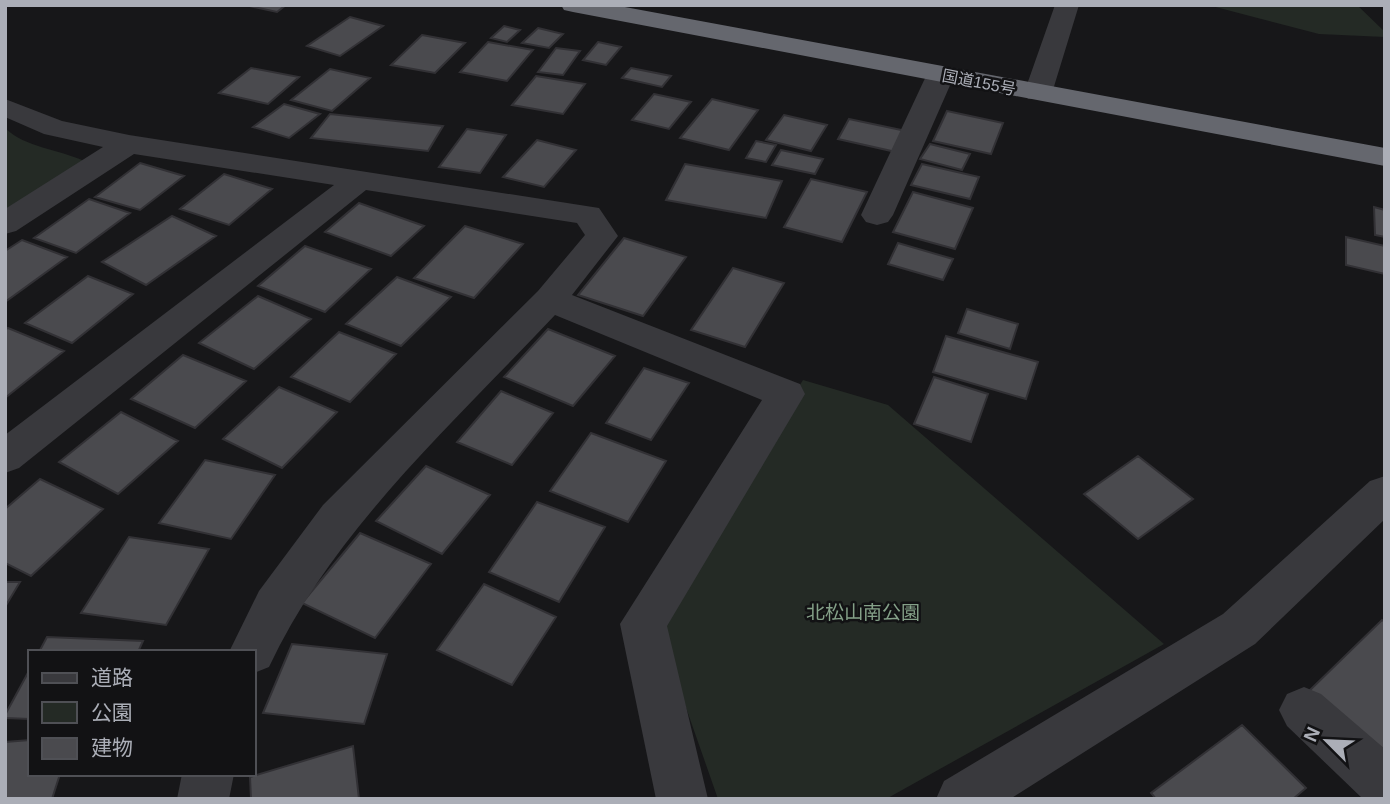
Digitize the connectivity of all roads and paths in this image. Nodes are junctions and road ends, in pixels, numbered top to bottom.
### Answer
1 (573, 5) edge
2 (1067, 5) edge
3 (941, 74) junction
4 (1038, 93) junction
5 (5, 107) edge
6 (129, 144) junction
7 (1385, 157) edge
8 (360, 180) junction
9 (877, 215) dead end
10 (5, 224) edge
11 (550, 299) junction
12 (5, 457) edge
13 (1385, 493) edge
14 (253, 650) edge
15 (1304, 710) dead end
16 (208, 776) edge
17 (1385, 784) edge
18 (203, 799) edge
19 (682, 799) edge
20 (961, 799) edge

1 - 3 highway, 国道155号
2 - 4 street
3 - 4 highway, 国道155号
3 - 9 street
4 - 7 highway, 国道155号
5 - 6 street
6 - 8 street
6 - 10 street
8 - 11 street
8 - 12 street
11 - 14 street
11 - 19 street
13 - 20 street
15 - 17 street
16 - 18 street

